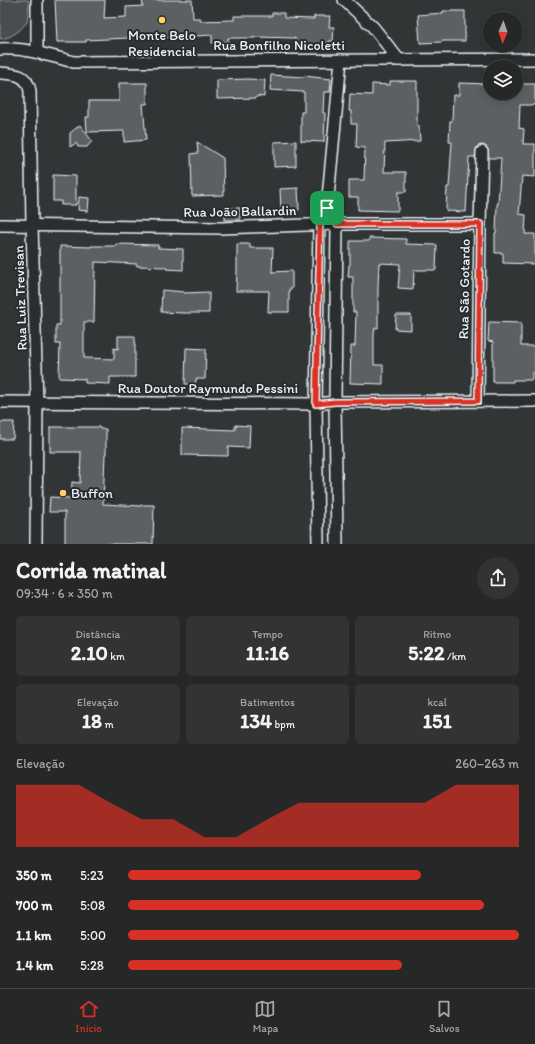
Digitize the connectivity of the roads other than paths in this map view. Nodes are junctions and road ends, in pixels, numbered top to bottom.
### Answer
1 (37, 0) edge
2 (344, 0) edge
3 (0, 49) edge
4 (37, 52) junction
5 (535, 59) edge
6 (341, 60) junction
7 (399, 60) junction
8 (0, 73) edge
9 (482, 152) dead end
10 (327, 208) junction
11 (320, 224) junction
12 (337, 224) junction
13 (480, 224) junction
14 (0, 225) edge
15 (32, 225) junction
16 (478, 401) junction
17 (535, 401) edge
18 (0, 402) edge
19 (38, 402) junction
20 (335, 402) junction
21 (316, 404) junction
22 (36, 544) edge
23 (318, 544) edge
24 (337, 544) edge

1 - 4 street
2 - 7 street
3 - 4 street, Rua Bonfilho Nicoletti
4 - 6 street, Rua Bonfilho Nicoletti
5 - 7 street, Rua Bonfilho Nicoletti
6 - 7 street, Rua Bonfilho Nicoletti
6 - 10 street
8 - 15 street, Rua Luiz Trevisan
9 - 13 street, Rua São Gotardo
10 - 11 street
10 - 12 street
11 - 12 street, Rua João Ballardin
11 - 15 street, Rua João Ballardin
11 - 21 street
12 - 13 street, Rua João Ballardin
12 - 20 street
13 - 16 street, Rua São Gotardo
14 - 15 street, Rua João Ballardin
15 - 19 street, Rua Luiz Trevisan
16 - 17 street, Rua Doutor Raymundo Pessini
16 - 20 street, Rua Doutor Raymundo Pessini
18 - 19 street, Rua Doutor Raymundo Pessini
19 - 21 street, Rua Doutor Raymundo Pessini
19 - 22 street, Rua Luiz Trevisan
20 - 21 street, Rua Doutor Raymundo Pessini
20 - 24 street
21 - 23 street

